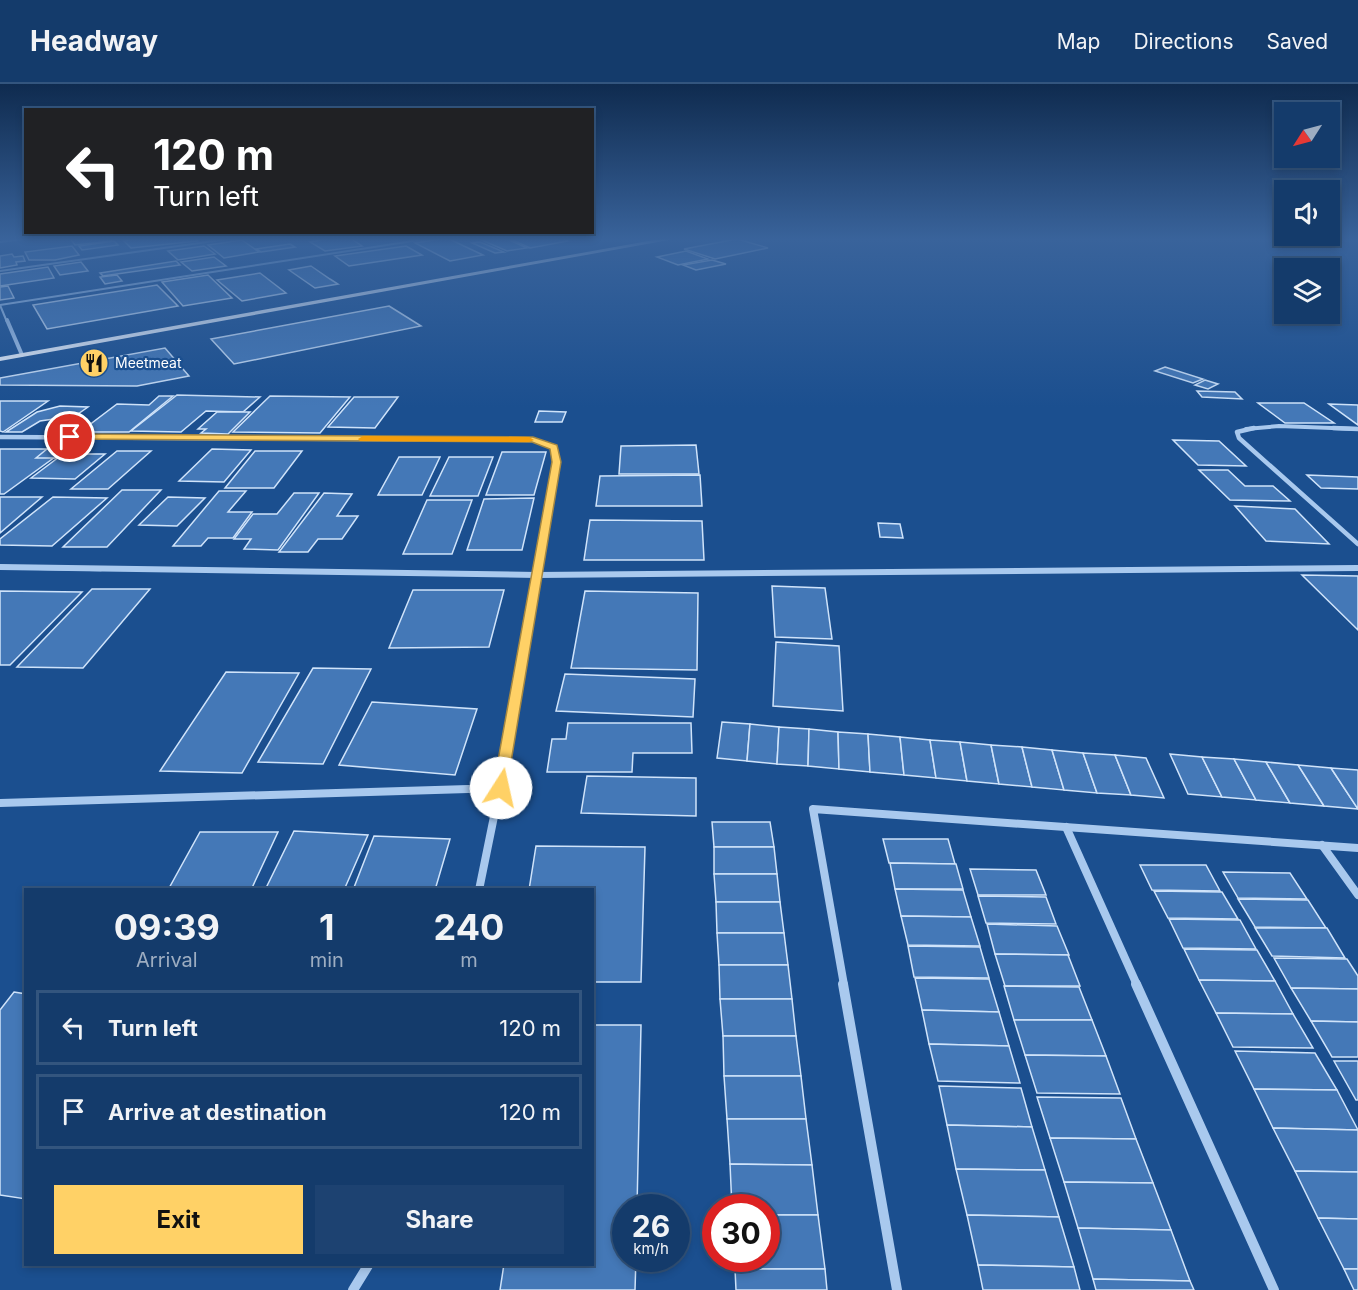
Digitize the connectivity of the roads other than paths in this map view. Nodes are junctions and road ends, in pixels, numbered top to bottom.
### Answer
1 (69, 294) edge
2 (362, 294) edge
3 (0, 305) edge
4 (22, 355) junction
5 (0, 358) edge
6 (1358, 429) edge
7 (0, 437) edge
8 (1358, 544) edge
9 (0, 567) edge
10 (1358, 568) edge
11 (537, 575) junction
12 (501, 788) junction
13 (0, 803) edge
14 (1066, 827) junction
15 (1322, 845) junction
16 (1358, 848) edge
17 (479, 888) edge
18 (1358, 895) edge
19 (368, 1266) edge
20 (353, 1290) edge
21 (897, 1290) edge
22 (1274, 1290) edge

1 - 3 street
2 - 4 main road
3 - 4 street
4 - 5 main road
6 - 8 street
7 - 11 street
9 - 11 street
10 - 11 street
11 - 12 street
12 - 13 street
12 - 17 street
14 - 15 street
14 - 21 street
14 - 22 street
15 - 16 street
15 - 18 street
19 - 20 street

